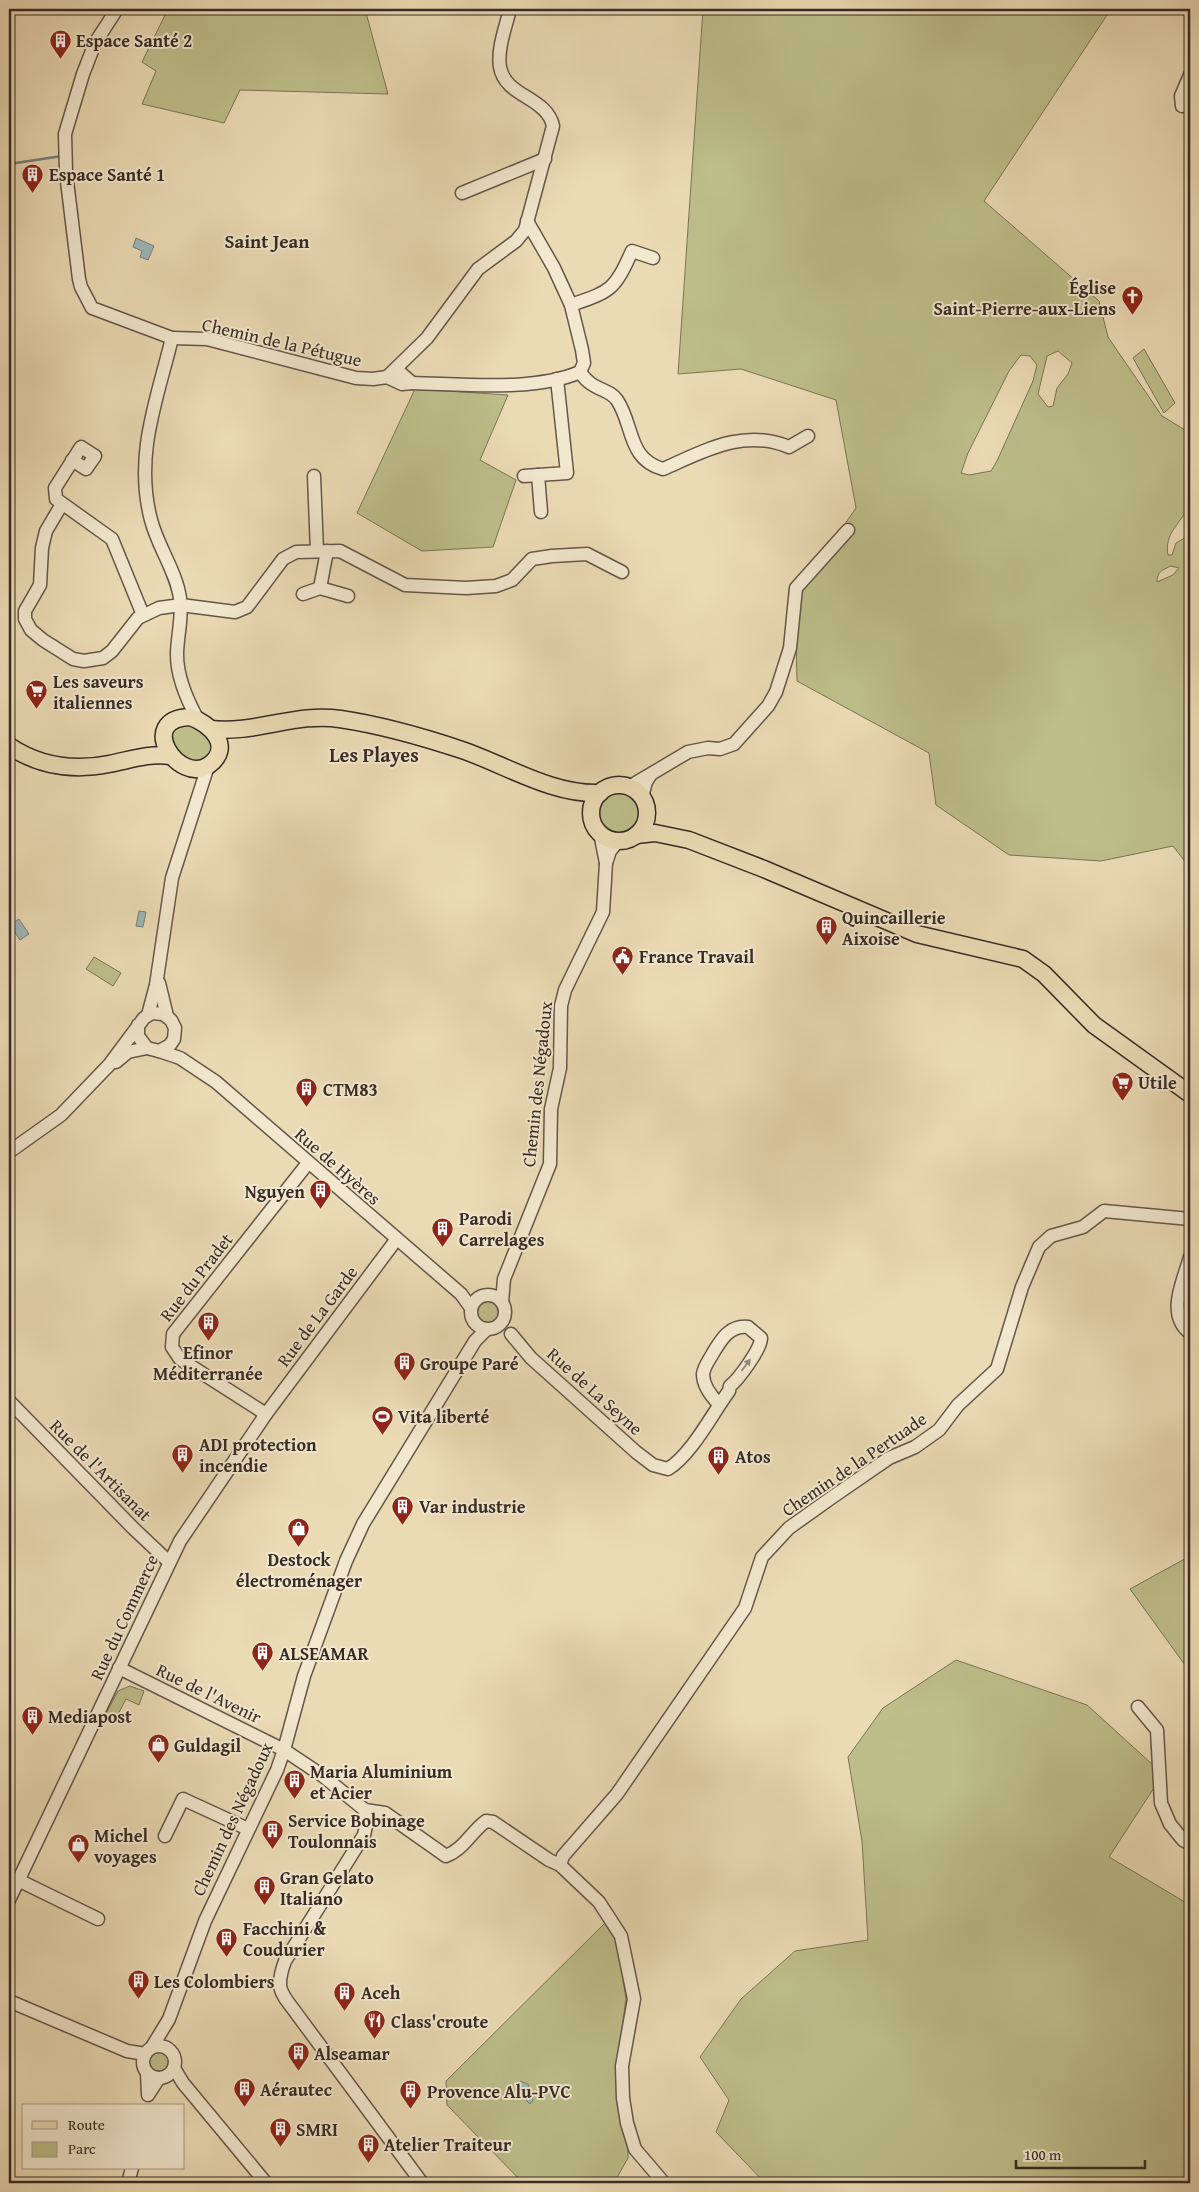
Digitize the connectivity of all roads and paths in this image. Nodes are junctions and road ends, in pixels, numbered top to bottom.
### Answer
1 (117, 9) edge
2 (510, 9) edge
3 (1190, 75) edge
4 (1190, 105) edge
5 (545, 159) junction
6 (462, 193) dead end
7 (529, 234) junction
8 (653, 258) dead end
9 (571, 305) junction
10 (172, 338) junction
11 (580, 372) junction
12 (392, 373) junction
13 (557, 379) junction
14 (808, 436) dead end
15 (72, 460) dead end
16 (538, 475) junction
17 (314, 476) dead end
18 (524, 476) dead end
19 (62, 504) junction
20 (541, 512) dead end
21 (848, 530) dead end
22 (322, 551) junction
23 (622, 572) dead end
24 (320, 588) junction
25 (303, 594) dead end
26 (348, 596) dead end
27 (181, 605) junction
28 (144, 615) junction
29 (184, 690) junction
30 (176, 720) junction
31 (204, 724) junction
32 (262, 727) junction
33 (164, 736) junction
34 (9, 739) edge
35 (9, 746) edge
36 (219, 750) junction
37 (170, 756) junction
38 (189, 766) junction
39 (208, 766) junction
40 (652, 773) junction
41 (554, 786) junction
42 (629, 787) junction
43 (198, 791) junction
44 (600, 793) junction
45 (644, 803) junction
46 (592, 816) junction
47 (600, 833) junction
48 (636, 835) junction
49 (619, 840) junction
50 (688, 840) junction
51 (606, 863) junction
52 (158, 974) junction
53 (148, 1015) junction
54 (167, 1016) junction
55 (138, 1025) junction
56 (175, 1033) junction
57 (153, 1050) junction
58 (109, 1065) junction
59 (193, 1065) junction
60 (1190, 1094) edge
61 (10, 1146) edge
62 (308, 1163) junction
63 (1190, 1219) edge
64 (396, 1240) junction
65 (1190, 1257) edge
66 (504, 1278) junction
67 (479, 1300) junction
68 (502, 1302) junction
69 (491, 1324) junction
70 (1190, 1333) edge
71 (9, 1401) edge
72 (719, 1404) junction
73 (266, 1414) junction
74 (170, 1562) junction
75 (119, 1668) junction
76 (1138, 1707) dead end
77 (284, 1750) junction
78 (365, 1810) junction
79 (248, 1829) junction
80 (165, 1836) dead end
81 (1190, 1844) edge
82 (560, 1865) junction
83 (18, 1880) junction
84 (9, 1900) edge
85 (98, 1919) dead end
86 (9, 2001) edge
87 (168, 2019) junction
88 (168, 2048) junction
89 (155, 2065) junction
90 (147, 2100) edge
91 (131, 2170) edge
92 (128, 2183) edge
93 (266, 2183) edge
94 (422, 2183) edge
95 (664, 2183) edge

1 - 10 street, Chemin de la Pétugue
2 - 5 street
3 - 4 street
5 - 6 street
5 - 7 street
7 - 9 street
7 - 12 street
8 - 9 street
9 - 11 street
10 - 12 street, Chemin de la Pétugue
10 - 27 street
11 - 13 street, Chemin de la Pétugue
11 - 14 street
12 - 13 street, Chemin de la Pétugue
13 - 16 street
15 - 19 street
16 - 18 street
16 - 20 street
17 - 22 street
19 - 28 street
19 - 28 street
21 - 40 street
22 - 23 street
22 - 24 street
22 - 27 street
24 - 25 street
24 - 26 street
27 - 28 street
27 - 29 street
29 - 30 street
29 - 31 street
30 - 31 main road
30 - 33 main road
31 - 32 main road
31 - 36 main road
32 - 36 main road
32 - 41 main road
33 - 34 main road
33 - 37 main road
35 - 37 main road
36 - 39 main road
37 - 38 main road
38 - 39 main road
38 - 43 street
39 - 43 street
40 - 42 street
40 - 45 street
41 - 44 main road
41 - 46 main road
42 - 44 main road
42 - 45 main road
43 - 52 street
44 - 46 main road
45 - 48 main road
45 - 50 main road
46 - 47 main road
47 - 49 main road
47 - 51 street, Chemin des Négadoux
48 - 49 main road
48 - 50 main road
49 - 51 street, Chemin des Négadoux
50 - 60 main road
51 - 66 street, Chemin des Négadoux
52 - 53 street
52 - 54 street
53 - 54 street
53 - 55 street
54 - 56 street
55 - 57 street
55 - 58 street
56 - 57 street
56 - 59 street, Rue de Hyères
57 - 58 street
57 - 59 street, Rue de Hyères
58 - 61 street
59 - 62 street, Rue de Hyères
62 - 64 street, Rue de Hyères
62 - 73 street, Rue du Pradet
63 - 82 street, Chemin de la Pertuade
64 - 67 street, Rue de Hyères
64 - 73 street, Rue de La Garde
65 - 70 street
66 - 67 street, Chemin des Négadoux
66 - 68 street, Chemin des Négadoux
67 - 68 street
67 - 69 street
68 - 69 street, Chemin des Négadoux
69 - 72 street, Rue de La Seyne
69 - 77 street, Chemin des Négadoux
71 - 74 street, Rue de l'Artisanat
72 -> 72 street
73 - 74 street, Rue du Commerce
74 - 75 street, Rue du Commerce
75 - 77 street, Rue de l'Avenir
75 - 83 street, Rue du Commerce
76 - 81 street
77 - 78 street, Rue de l'Avenir
77 - 79 street, Chemin des Négadoux
78 - 82 street
78 - 94 street
79 - 80 street
79 - 87 street, Chemin des Négadoux
82 - 95 street
83 - 84 street, Rue du Commerce
83 - 85 street
86 - 89 street
87 - 88 street, Chemin des Négadoux
87 - 89 street, Chemin des Négadoux
88 - 89 street
88 - 89 street, Chemin des Négadoux
89 - 90 street, Chemin des Négadoux
89 - 93 street
91 - 92 street

